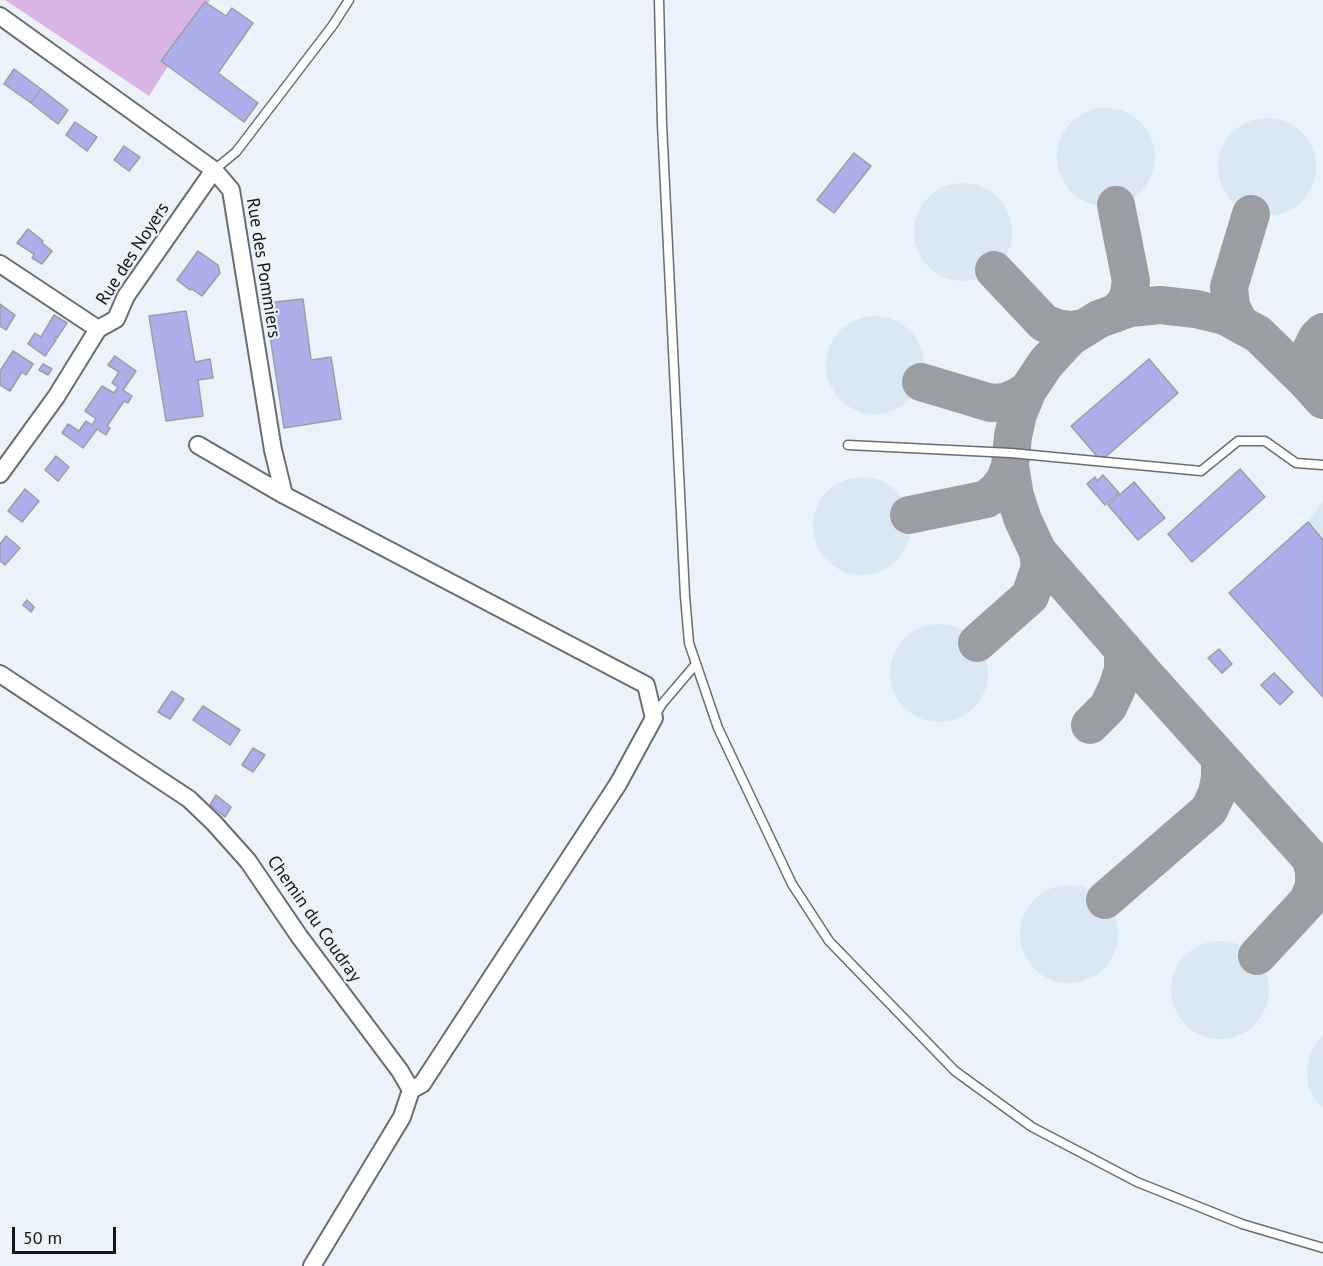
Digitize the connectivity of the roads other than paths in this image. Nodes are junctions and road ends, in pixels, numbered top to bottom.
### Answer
1 (349, 0) edge
2 (658, 0) edge
3 (0, 16) edge
4 (214, 170) junction
5 (0, 264) edge
6 (98, 329) junction
7 (198, 445) dead end
8 (848, 445) dead end
9 (1323, 465) edge
10 (0, 474) edge
11 (284, 495) junction
12 (696, 664) junction
13 (0, 674) edge
14 (654, 718) junction
15 (411, 1090) junction
16 (1323, 1248) edge
17 (312, 1266) edge

1 - 4 lane
2 - 12 lane
3 - 4 street, Rue des Pommiers
4 - 6 street, Rue des Noyers
4 - 11 street, Rue des Pommiers
5 - 6 street
6 - 10 street, Rue des Noyers
7 - 11 street
8 - 9 lane
11 - 14 street
12 - 14 lane
12 - 16 lane
13 - 15 street, Chemin du Coudray
14 - 15 street
15 - 17 street

